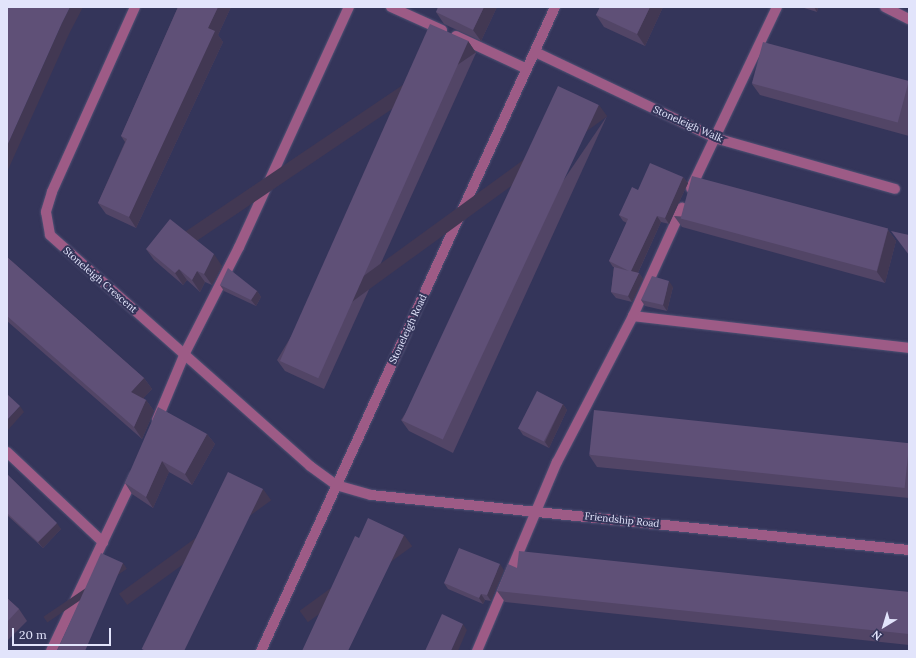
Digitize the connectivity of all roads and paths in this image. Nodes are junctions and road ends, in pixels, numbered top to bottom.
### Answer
1 (135, 7) edge
2 (349, 7) edge
3 (391, 7) edge
4 (555, 7) edge
5 (777, 7) edge
6 (885, 7) edge
7 (909, 18) edge
8 (535, 52) junction
9 (527, 69) junction
10 (714, 138) junction
11 (895, 189) dead end
12 (633, 316) junction
13 (909, 348) edge
14 (185, 352) junction
15 (152, 433) edge
16 (7, 452) edge
17 (137, 468) edge
18 (336, 485) junction
19 (537, 511) junction
20 (103, 542) junction
21 (909, 550) edge
22 (51, 651) edge
23 (260, 651) edge
24 (477, 651) edge

1 - 14 street, Stoneleigh Crescent
2 - 14 street
3 - 9 street
4 - 8 street, Stoneleigh Road
5 - 10 street
6 - 7 street
8 - 9 street, Stoneleigh Road
8 - 10 street, Stoneleigh Walk
9 - 18 street, Stoneleigh Road
10 - 11 street, Stoneleigh Walk
10 - 12 street
12 - 13 street
12 - 19 street
14 - 15 street
14 - 18 street, Stoneleigh Crescent
16 - 20 street
17 - 20 street
18 - 19 street, Friendship Road
18 - 23 street, Stoneleigh Road
19 - 21 street, Friendship Road
19 - 24 street
20 - 22 street

